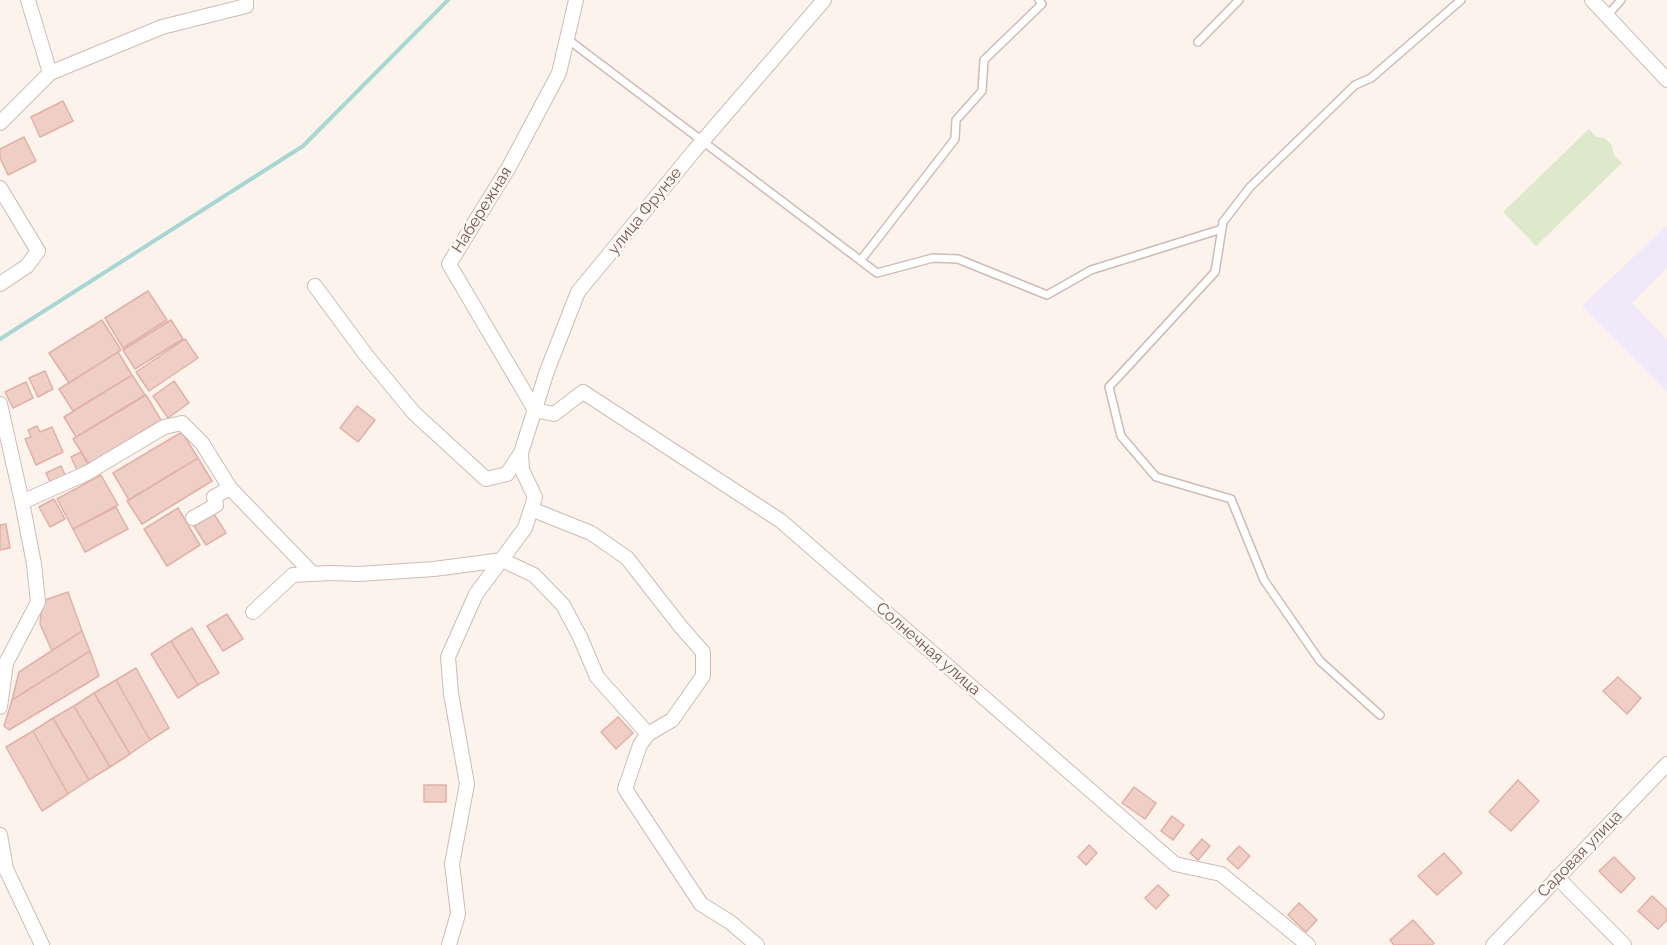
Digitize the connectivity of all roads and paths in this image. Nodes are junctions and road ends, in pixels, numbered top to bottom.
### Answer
1 (28, 0) edge
2 (246, 0) edge
3 (576, 0) edge
4 (824, 0) edge
5 (1039, 0) edge
6 (1239, 0) edge
7 (1461, 0) edge
8 (1592, 0) edge
9 (1621, 0) edge
10 (1607, 16) junction
11 (567, 38) junction
12 (1198, 42) dead end
13 (50, 73) junction
14 (1667, 80) edge
15 (0, 123) edge
16 (702, 141) junction
17 (0, 188) edge
18 (1222, 229) junction
19 (861, 260) junction
20 (0, 284) edge
21 (315, 286) dead end
22 (0, 404) edge
23 (535, 410) junction
24 (521, 453) junction
25 (231, 488) junction
26 (22, 502) junction
27 (531, 509) junction
28 (193, 518) dead end
29 (502, 560) junction
30 (313, 574) junction
31 (253, 612) dead end
32 (0, 707) edge
33 (1380, 715) dead end
34 (648, 734) junction
35 (1667, 764) edge
36 (0, 836) edge
37 (1557, 877) junction
38 (42, 945) edge
39 (449, 945) edge
40 (757, 945) edge
41 (1308, 945) edge
42 (1493, 945) edge
43 (1624, 945) edge

1 - 13 street
2 - 13 street
3 - 11 street, Набережная
4 - 16 street, улица Фрунзе
5 - 19 lane
6 - 12 lane
7 - 18 lane
8 - 10 street
9 - 10 lane
10 - 14 street
11 - 16 lane
11 - 23 street, Набережная
13 - 15 street
16 - 19 lane
16 - 23 street, улица Фрунзе
17 - 20 street
18 - 19 lane
18 - 33 lane
21 - 24 street
22 - 26 street
23 - 24 street, улица Фрунзе
23 - 41 street, Солнечная улица
24 - 27 street
25 - 26 street
25 - 28 street
25 - 30 street
26 - 32 street
27 - 29 street
27 - 34 street
29 - 30 street
29 - 34 street
29 - 39 street
30 - 31 street
34 - 40 street
35 - 37 street, Садовая улица
36 - 38 street
37 - 42 street, Садовая улица
37 - 43 street

